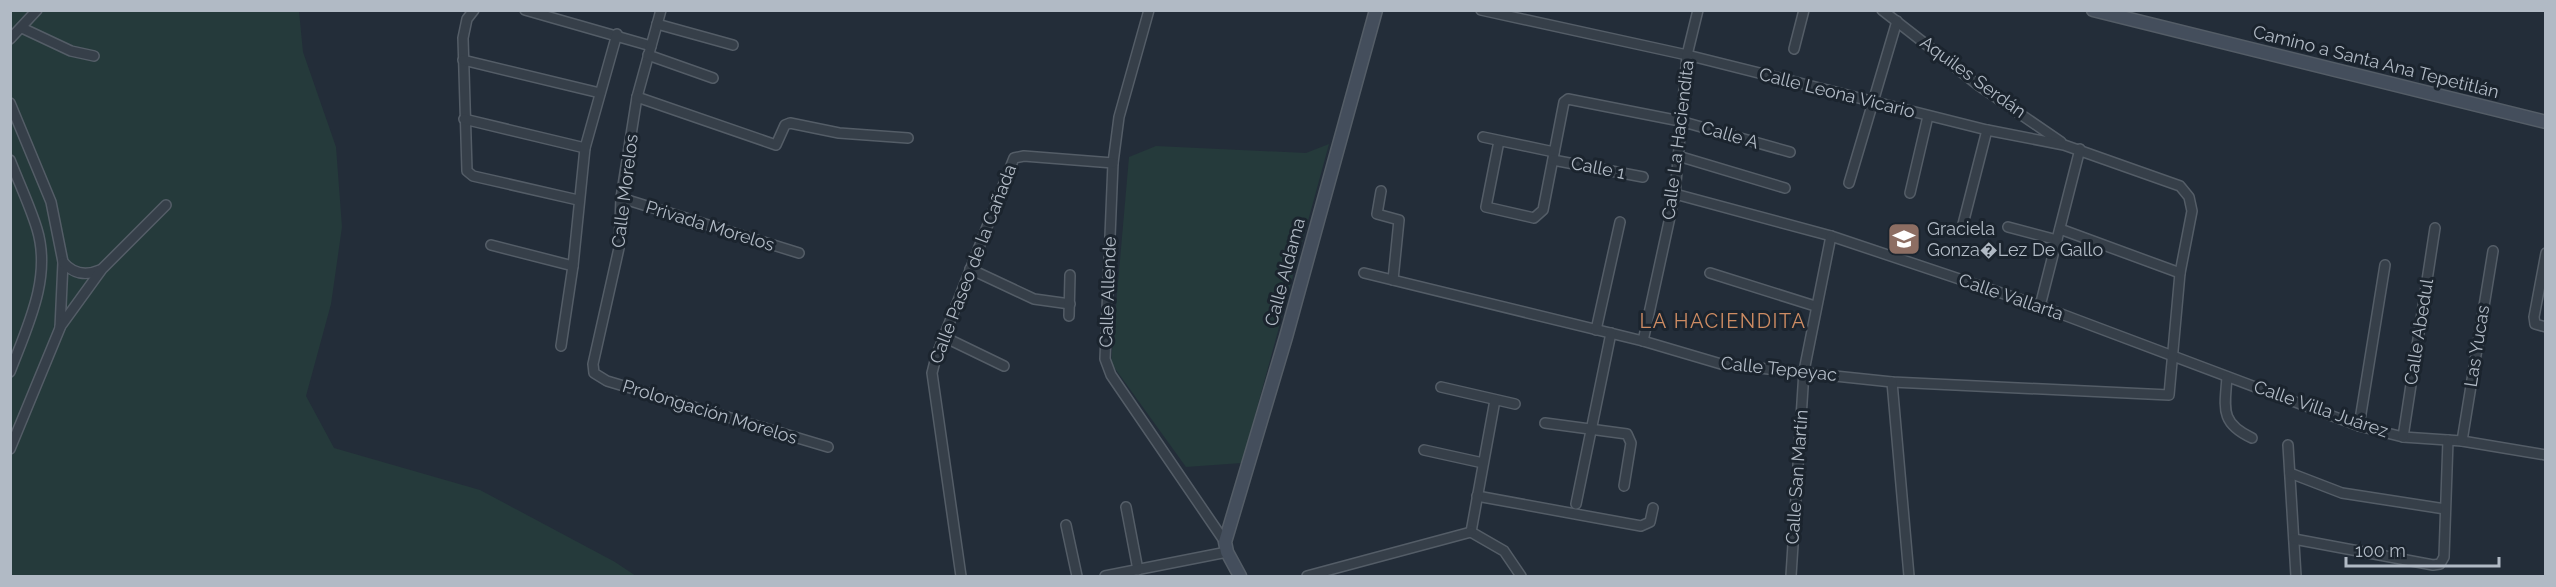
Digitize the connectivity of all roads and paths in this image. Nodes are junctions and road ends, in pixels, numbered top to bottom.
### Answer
1 (37, 10) edge
2 (474, 10) edge
3 (525, 10) edge
4 (661, 10) edge
5 (1149, 10) edge
6 (1376, 10) edge
7 (1481, 10) edge
8 (1698, 10) edge
9 (1804, 10) edge
10 (1882, 10) edge
11 (2093, 10) edge
12 (1897, 21) junction
13 (657, 24) junction
14 (22, 28) junction
15 (616, 34) junction
16 (10, 39) edge
17 (733, 45) dead end
18 (1794, 49) dead end
19 (650, 51) junction
20 (1687, 55) junction
21 (94, 56) dead end
22 (463, 60) junction
23 (713, 78) dead end
24 (600, 93) junction
25 (637, 97) junction
26 (10, 103) edge
27 (1871, 103) junction
28 (1928, 116) junction
29 (464, 119) junction
30 (1680, 121) junction
31 (2546, 122) edge
32 (1988, 130) junction
33 (1483, 137) dead end
34 (908, 138) dead end
35 (1499, 141) junction
36 (2064, 145) junction
37 (585, 148) junction
38 (2080, 149) junction
39 (1790, 153) dead end
40 (1553, 156) junction
41 (1678, 156) junction
42 (10, 160) edge
43 (1113, 164) junction
44 (1643, 177) dead end
45 (1849, 183) dead end
46 (1785, 188) dead end
47 (1381, 191) dead end
48 (1910, 193) dead end
49 (1675, 194) junction
50 (621, 198) junction
51 (578, 200) junction
52 (166, 205) dead end
53 (1620, 222) dead end
54 (1963, 224) dead end
55 (2008, 227) dead end
56 (2435, 228) dead end
57 (2060, 229) junction
58 (1831, 236) junction
59 (2057, 240) junction
60 (491, 245) dead end
61 (2493, 251) dead end
62 (799, 253) dead end
63 (2546, 253) edge
64 (63, 262) junction
65 (2385, 265) dead end
66 (573, 266) junction
67 (102, 269) junction
68 (970, 269) junction
69 (1364, 273) dead end
70 (1710, 273) dead end
71 (2180, 273) junction
72 (1070, 275) dead end
73 (1393, 280) junction
74 (1070, 304) junction
75 (1815, 306) junction
76 (2040, 306) junction
77 (1069, 316) dead end
78 (2546, 327) edge
79 (60, 328) junction
80 (1596, 330) junction
81 (1611, 333) junction
82 (944, 337) junction
83 (1643, 341) junction
84 (561, 346) dead end
85 (2172, 355) junction
86 (1004, 366) dead end
87 (1804, 371) junction
88 (10, 372) edge
89 (594, 373) joint
90 (2227, 377) junction
91 (1892, 382) junction
92 (1441, 387) dead end
93 (1495, 400) junction
94 (1515, 404) dead end
95 (1545, 423) dead end
96 (2358, 426) junction
97 (1590, 429) junction
98 (2403, 437) junction
99 (2252, 438) dead end
100 (2448, 440) junction
101 (2462, 441) junction
102 (2288, 445) dead end
103 (828, 447) dead end
104 (10, 448) edge
105 (1424, 450) dead end
106 (2546, 455) edge
107 (1483, 463) junction
108 (2290, 473) junction
109 (1624, 486) dead end
110 (1477, 496) junction
111 (1576, 504) dead end
112 (1126, 507) dead end
113 (1653, 508) dead end
114 (2445, 509) junction
115 (1066, 525) dead end
116 (1471, 532) junction
117 (2294, 539) junction
118 (1226, 547) junction
119 (1138, 570) junction
120 (961, 576) edge
121 (1077, 576) edge
122 (1105, 576) edge
123 (1239, 576) edge
124 (1306, 576) edge
125 (1521, 576) edge
126 (1791, 576) edge
127 (1909, 576) edge
128 (2296, 576) edge

1 - 14 street
2 - 22 street
3 - 15 street
4 - 13 street, Calle Morelos
5 - 43 street, Calle Allende
6 - 118 street, Calle Aldama
7 - 20 street, Calle Leona Vicario
8 - 20 street, Calle La Haciendita
9 - 18 street
10 - 12 street, Aquiles Serdán
11 - 31 street, Camino a Santa Ana Tepetitlán
12 - 27 street
12 - 36 street, Aquiles Serdán
13 - 17 street
13 - 19 street, Calle Morelos
14 - 16 street
14 - 21 street
15 - 19 street
15 - 24 street
19 - 23 street
19 - 25 street, Calle Morelos
20 - 27 street, Calle Leona Vicario
20 - 30 street, Calle La Haciendita
22 - 24 street
22 - 29 street
24 - 37 street
25 - 34 street
25 - 50 street, Calle Morelos
26 - 64 street
27 - 28 street, Calle Leona Vicario
27 - 45 street
28 - 32 street, Calle Leona Vicario
28 - 48 street
29 - 37 street
29 - 51 street
30 - 39 street, Calle A
30 - 40 street, Calle A
30 - 41 street, Calle La Haciendita
32 - 36 street, Calle Leona Vicario
32 - 54 street
33 - 35 street, Calle 1
35 - 40 street, Calle 1
35 - 40 street
36 - 38 street, Calle Leona Vicario
37 - 51 street
38 - 57 street
38 - 71 street, Calle Leona Vicario
40 - 44 street, Calle 1
41 - 46 street
41 - 49 street, Calle La Haciendita
42 - 88 street
43 - 68 street, Calle Paseo de la Cañada
43 - 118 street, Calle Allende
47 - 73 street
49 - 58 street, Calle Vallarta
49 - 83 street, Calle La Haciendita
50 - 62 street, Privada Morelos
50 - 89 street, Calle Morelos
51 - 66 street
52 - 67 street
53 - 80 street
55 - 59 street
56 - 98 street, Calle Abedul
57 - 59 street
57 - 71 street
58 - 75 street, Calle San Martín
58 - 76 street, Calle Vallarta
59 - 76 street
60 - 66 street
61 - 101 street, Las Yucas
63 - 78 street
64 - 67 street
64 - 79 street
65 - 96 street
66 - 84 street
67 - 79 street
68 - 74 street
68 - 82 street, Calle Paseo de la Cañada
69 - 73 street, Calle Tepeyac
70 - 75 street
71 - 85 street
72 - 74 street
73 - 80 street, Calle Tepeyac
74 - 77 street
75 - 87 street, Calle San Martín
76 - 85 street, Calle Vallarta
79 - 104 street
80 - 81 street, Calle Tepeyac
81 - 83 street, Calle Tepeyac
81 - 97 street
82 - 86 street
82 - 120 street, Calle Paseo de la Cañada
83 - 87 street, Calle Tepeyac
85 - 90 street, Calle Villa Juárez
85 - 91 street, Calle Tepeyac
87 - 91 street, Calle Tepeyac
87 - 126 street, Calle San Martín
89 - 103 street, Prolongación Morelos
90 - 96 street, Calle Villa Juárez
90 - 99 street
91 - 127 street
92 - 93 street
93 - 94 street
93 - 107 street
95 - 97 street
96 - 98 street, Calle Villa Juárez
97 - 109 street
97 - 111 street
98 - 100 street, Calle Villa Juárez
100 - 101 street, Calle Villa Juárez
100 - 114 street
101 - 106 street, Calle Villa Juárez
102 - 108 street
105 - 107 street
107 - 110 street
108 - 114 street
108 - 117 street
110 - 113 street
110 - 116 street
112 - 119 street
114 - 117 street
115 - 121 street
116 - 124 street
116 - 125 street
117 - 128 street
118 - 119 street
118 - 123 street
119 - 122 street

